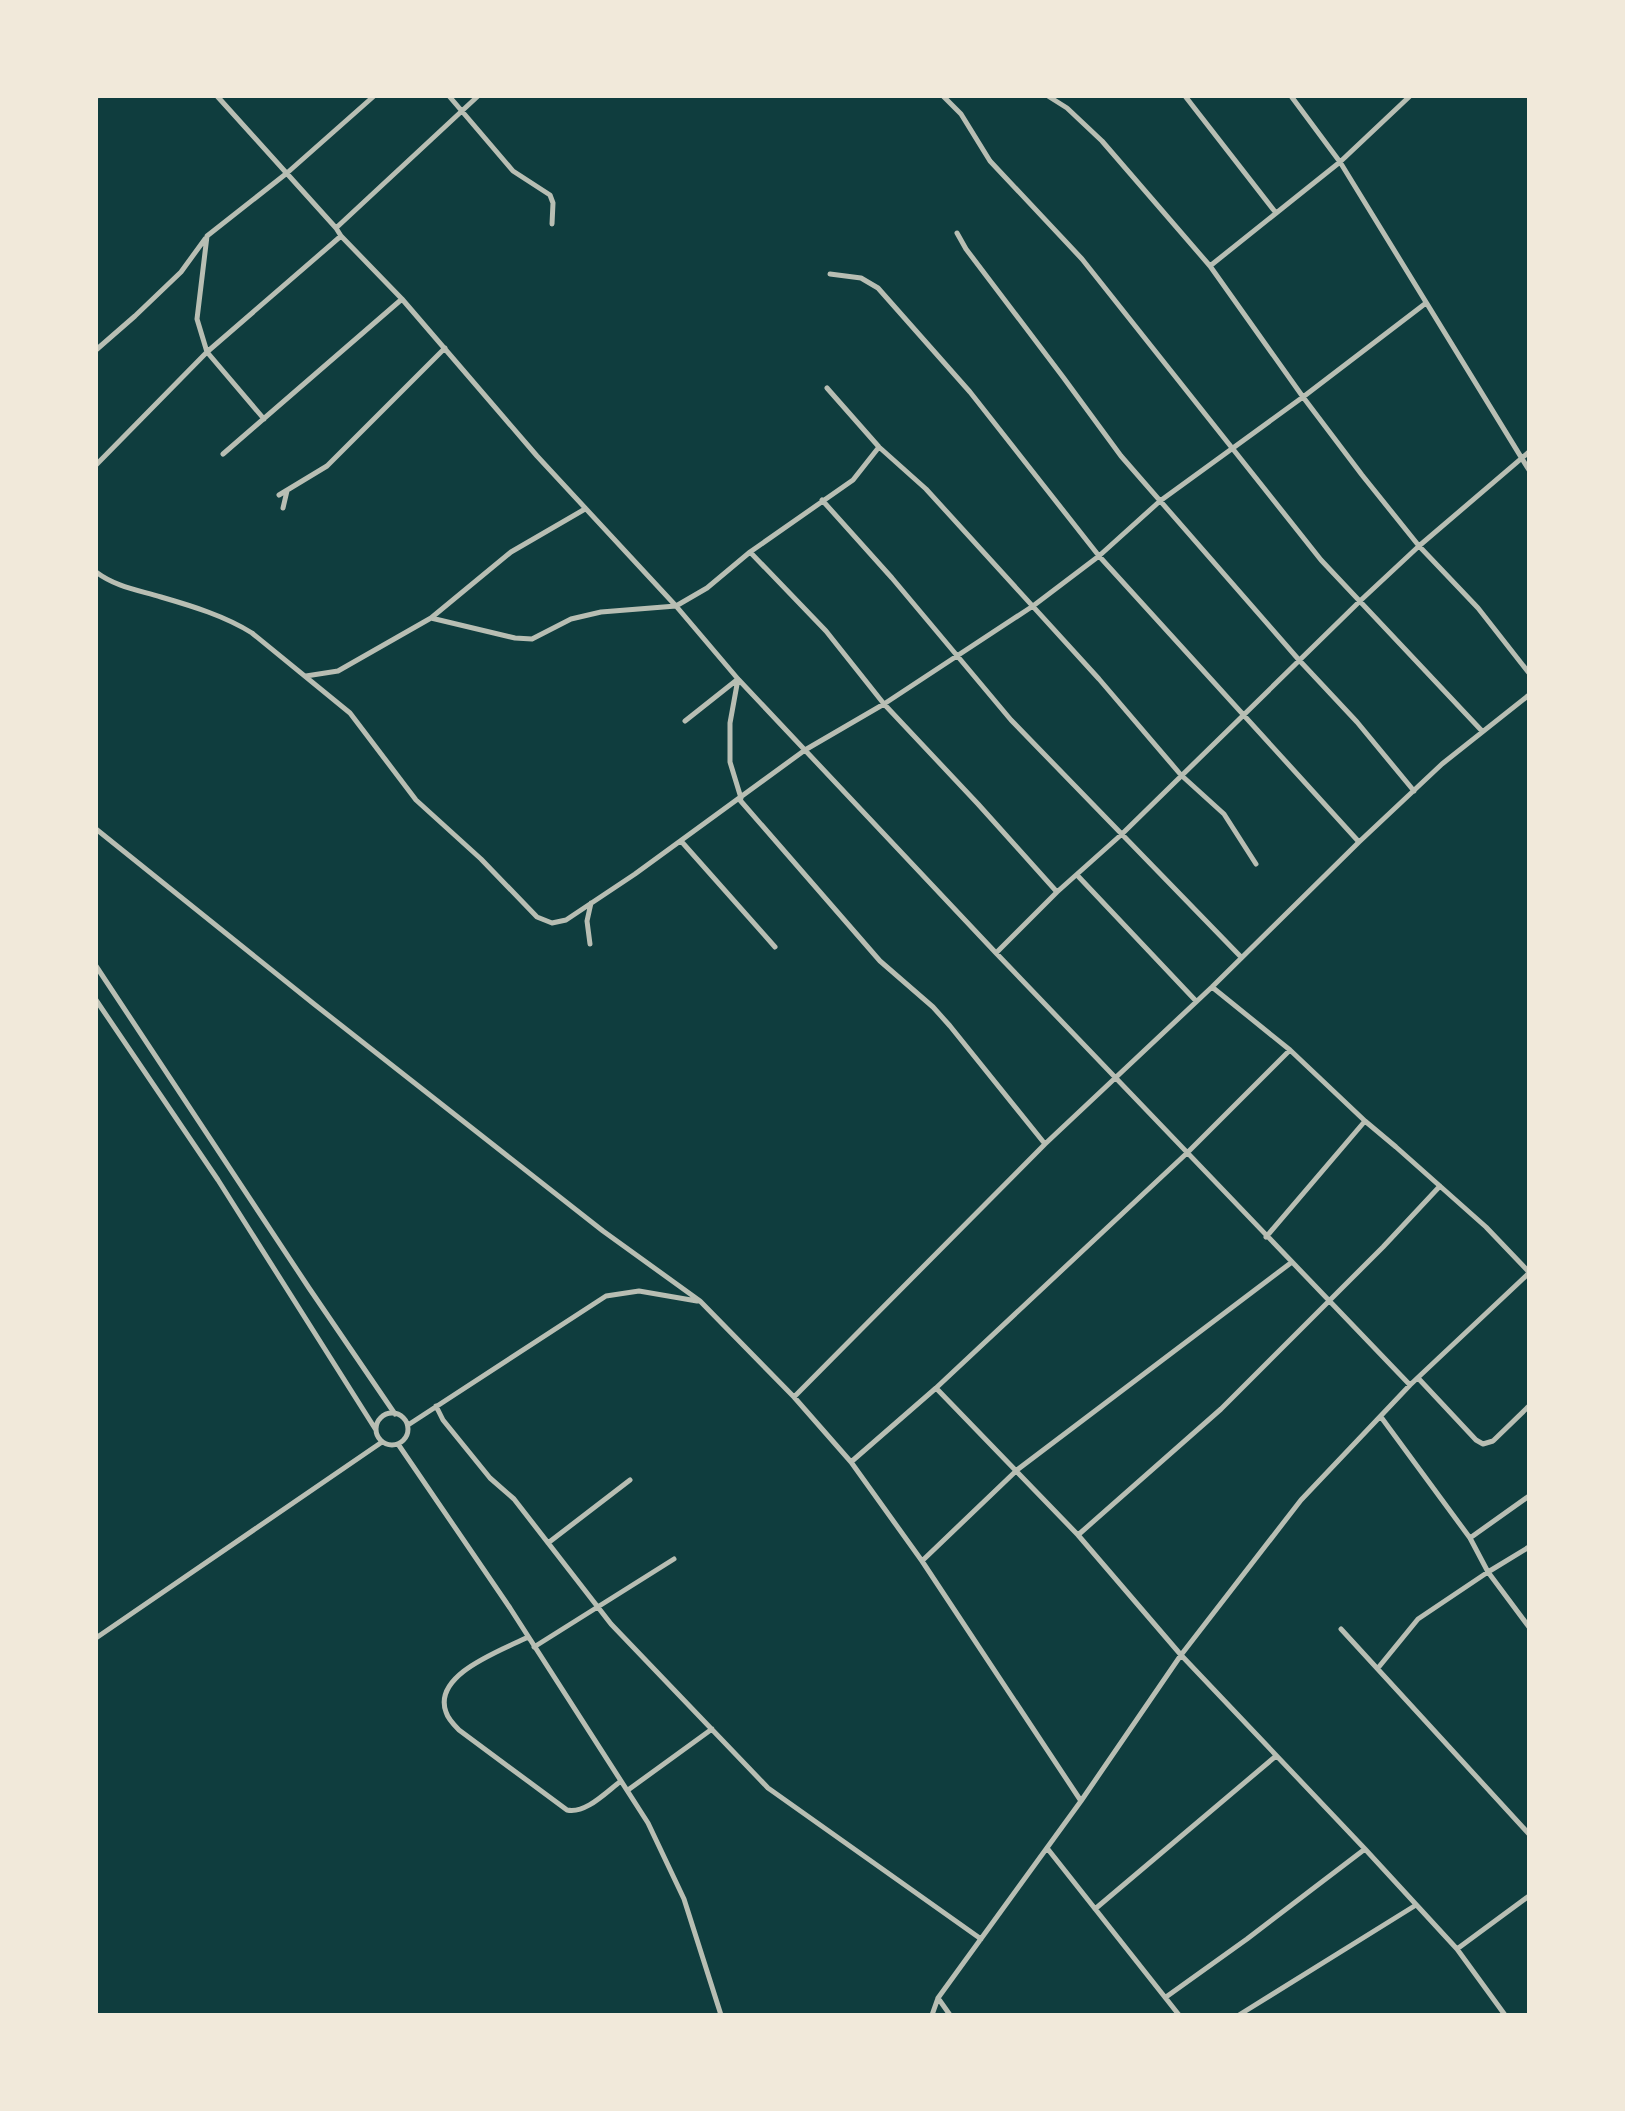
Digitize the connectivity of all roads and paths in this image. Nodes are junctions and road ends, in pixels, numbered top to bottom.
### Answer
1 (217, 96) edge
2 (374, 96) edge
3 (450, 96) edge
4 (478, 96) edge
5 (943, 96) edge
6 (1048, 96) edge
7 (1185, 96) edge
8 (1291, 96) edge
9 (1410, 96) edge
10 (463, 110) junction
11 (1340, 162) junction
12 (287, 173) junction
13 (1276, 213) junction
14 (552, 224) dead end
15 (336, 228) junction
16 (957, 233) dead end
17 (207, 236) junction
18 (341, 236) junction
19 (1210, 266) junction
20 (831, 274) dead end
21 (401, 299) junction
22 (1426, 303) junction
23 (444, 348) junction
24 (96, 350) edge
25 (208, 352) junction
26 (827, 388) dead end
27 (1303, 397) junction
28 (264, 419) junction
29 (879, 447) junction
30 (1231, 448) junction
31 (1529, 452) edge
32 (223, 454) dead end
33 (1521, 459) junction
34 (96, 465) edge
35 (1529, 470) edge
36 (287, 490) junction
37 (279, 495) dead end
38 (822, 500) junction
39 (1160, 501) junction
40 (283, 508) dead end
41 (585, 509) junction
42 (1419, 546) junction
43 (750, 552) junction
44 (1099, 556) junction
45 (96, 572) edge
46 (1360, 601) junction
47 (676, 606) junction
48 (1033, 606) junction
49 (431, 618) junction
50 (958, 657) junction
51 (1299, 660) junction
52 (1529, 673) edge
53 (304, 676) junction
54 (738, 679) junction
55 (1529, 695) edge
56 (884, 704) junction
57 (1242, 715) junction
58 (685, 721) dead end
59 (1482, 731) junction
60 (805, 750) junction
61 (1181, 775) junction
62 (1414, 791) junction
63 (740, 798) junction
64 (96, 829) edge
65 (1122, 834) junction
66 (681, 841) junction
67 (1359, 842) junction
68 (1256, 864) dead end
69 (1077, 875) junction
70 (1057, 892) junction
71 (591, 903) junction
72 (590, 944) dead end
73 (775, 947) dead end
74 (996, 953) junction
75 (1241, 957) junction
76 (96, 966) edge
77 (1212, 987) junction
78 (96, 1000) edge
79 (1196, 1001) junction
80 (1290, 1050) junction
81 (1117, 1078) junction
82 (1365, 1121) junction
83 (1045, 1144) junction
84 (1186, 1153) junction
85 (1440, 1186) junction
86 (1266, 1237) junction
87 (1292, 1262) junction
88 (1529, 1273) edge
89 (700, 1301) junction
90 (1329, 1301) junction
91 (1418, 1378) junction
92 (1410, 1385) junction
93 (936, 1388) junction
94 (794, 1397) junction
95 (436, 1406) junction
96 (1529, 1406) edge
97 (395, 1413) junction
98 (1381, 1417) junction
99 (408, 1424) junction
100 (376, 1430) junction
101 (382, 1442) junction
102 (398, 1444) junction
103 (851, 1462) junction
104 (1017, 1471) junction
105 (630, 1480) dead end
106 (1529, 1496) edge
107 (1078, 1535) junction
108 (1470, 1538) junction
109 (548, 1543) junction
110 (1529, 1547) edge
111 (674, 1559) dead end
112 (922, 1561) junction
113 (1488, 1572) junction
114 (597, 1605) junction
115 (1529, 1627) edge
116 (1341, 1629) dead end
117 (528, 1637) junction
118 (96, 1638) edge
119 (534, 1647) junction
120 (1181, 1655) junction
121 (1378, 1668) junction
122 (712, 1729) junction
123 (1276, 1756) junction
124 (621, 1781) junction
125 (628, 1790) junction
126 (1081, 1801) junction
127 (1529, 1834) edge
128 (1047, 1848) junction
129 (1365, 1849) junction
130 (1529, 1896) edge
131 (1416, 1905) junction
132 (1095, 1909) junction
133 (981, 1939) junction
134 (1457, 1949) junction
135 (938, 1997) junction
136 (1166, 1997) junction
137 (722, 2015) edge
138 (932, 2015) edge
139 (950, 2015) edge
140 (1179, 2015) edge
141 (1239, 2015) edge
142 (1506, 2015) edge

1 - 12 street
2 - 12 street
3 - 10 street
4 - 10 street
5 - 30 street
6 - 19 street
7 - 13 street
8 - 11 street
9 - 11 street
10 - 14 street
10 - 15 street
11 - 13 street
11 - 22 street
12 - 15 street
12 - 17 street
13 - 19 street
15 - 18 street
16 - 39 street
17 - 24 street
17 - 25 street
18 - 21 street
18 - 25 street
19 - 27 street
20 - 44 street
21 - 23 street
21 - 28 street
22 - 27 street
22 - 33 street
23 - 36 street
23 - 41 street
25 - 28 street
25 - 34 street
26 - 29 street
27 - 30 street
27 - 42 street
28 - 32 street
29 - 38 street
29 - 48 street
30 - 39 street
30 - 46 street
31 - 33 street
33 - 35 street
33 - 42 street
36 - 37 street
36 - 40 street
38 - 43 street
38 - 50 street
39 - 44 street
39 - 51 street
41 - 47 street
41 - 49 street
42 - 46 street
42 - 52 street
43 - 47 street
43 - 56 street
44 - 48 street
44 - 57 street
45 - 53 street
46 - 51 street
46 - 59 street
47 - 49 street
47 - 54 street
48 - 50 street
48 - 61 street
49 - 53 street
50 - 56 street
50 - 65 street
51 - 57 street
51 - 62 street
53 - 71 street
54 - 58 street
54 - 60 street
54 - 63 street
55 - 59 street
56 - 60 street
56 - 70 street
57 - 61 street
57 - 67 street
59 - 62 street
60 - 63 street
60 - 74 street
61 - 65 street
61 - 68 street
62 - 67 street
63 - 66 street
63 - 83 street
64 - 89 street
65 - 69 street
65 - 75 street
66 - 71 street
66 - 73 street
67 - 75 street
69 - 70 street
69 - 79 street
70 - 74 street
71 - 72 street
74 - 81 street
75 - 77 street
76 - 97 street
77 - 79 street
77 - 80 street
78 - 100 street
79 - 81 street
80 - 82 street
80 - 84 street
81 - 83 street
81 - 84 street
82 - 85 street
82 - 86 street
83 - 94 street
84 - 86 street
84 - 93 street
85 - 88 street
85 - 90 street
86 - 87 street
87 - 90 street
87 - 104 street
88 - 91 street
89 - 94 street
89 - 95 street
90 - 92 street
90 - 107 street
91 - 92 street
91 - 96 street
92 - 98 street
93 - 103 street
93 - 104 street
94 - 103 street
95 - 99 street
95 - 109 street
97 - 99 street
97 - 100 street
98 - 108 street
98 - 120 street
99 - 102 street
100 - 101 street
101 - 102 street
101 - 118 street
102 - 117 street
103 - 112 street
104 - 107 street
104 - 112 street
105 - 109 street
106 - 108 street
107 - 120 street
108 - 113 street
109 - 114 street
110 - 113 street
111 - 114 street
112 - 126 street
113 - 115 street
113 - 121 street
114 - 119 street
114 - 122 street
116 - 121 street
117 - 119 street
117 - 124 street
119 - 124 street
120 - 123 street
120 - 126 street
121 - 127 street
122 - 125 street
122 - 133 street
123 - 129 street
123 - 132 street
124 - 125 street
125 - 137 street
126 - 128 street
128 - 132 street
128 - 133 street
129 - 131 street
129 - 136 street
130 - 134 street
131 - 134 street
131 - 141 street
132 - 136 street
133 - 135 street
134 - 142 street
135 - 138 street
135 - 139 street
136 - 140 street

